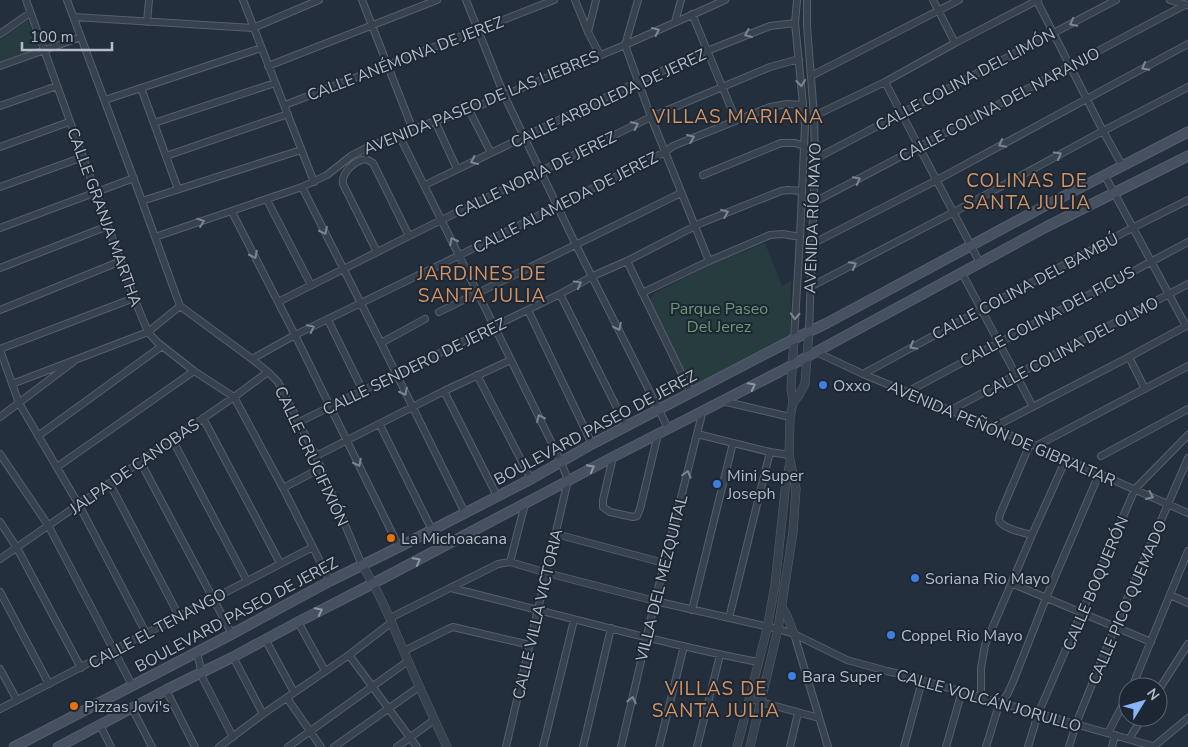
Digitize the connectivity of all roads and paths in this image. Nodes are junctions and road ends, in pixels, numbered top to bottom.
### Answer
1 (26, 0) edge
2 (67, 0) edge
3 (149, 0) edge
4 (243, 0) edge
5 (320, 0) edge
6 (362, 0) edge
7 (437, 0) edge
8 (466, 0) edge
9 (554, 0) edge
10 (575, 0) edge
11 (596, 0) edge
12 (638, 0) edge
13 (681, 0) edge
14 (724, 0) edge
15 (797, 0) edge
16 (807, 0) edge
17 (933, 0) edge
18 (959, 0) edge
19 (1038, 0) edge
20 (1116, 0) edge
21 (1170, 0) edge
22 (1186, 5) edge
23 (939, 11) junction
24 (30, 13) junction
25 (692, 14) junction
26 (74, 17) junction
27 (147, 22) junction
28 (675, 22) junction
29 (795, 24) junction
30 (371, 25) junction
31 (254, 28) junction
32 (478, 30) junction
33 (588, 32) junction
34 (1054, 33) junction
35 (0, 34) edge
36 (81, 37) junction
37 (955, 43) junction
38 (1188, 44) edge
39 (625, 45) junction
40 (261, 48) junction
41 (44, 50) junction
42 (707, 51) junction
43 (600, 55) junction
44 (799, 59) junction
45 (387, 65) junction
46 (1070, 65) junction
47 (0, 66) edge
48 (268, 66) junction
49 (811, 76) junction
50 (275, 82) junction
51 (638, 82) junction
52 (886, 82) junction
53 (57, 86) junction
54 (722, 86) junction
55 (1188, 87) edge
56 (140, 88) junction
57 (504, 95) junction
58 (1087, 98) junction
59 (105, 100) junction
60 (285, 105) junction
61 (803, 105) junction
62 (0, 106) edge
63 (469, 110) junction
64 (902, 112) junction
65 (288, 114) junction
66 (814, 116) junction
67 (651, 117) junction
68 (736, 120) junction
69 (435, 121) junction
70 (69, 122) junction
71 (154, 123) junction
72 (413, 130) junction
73 (1103, 131) junction
74 (1188, 132) edge
75 (400, 135) junction
76 (524, 138) junction
77 (804, 146) junction
78 (0, 147) edge
79 (920, 148) junction
80 (301, 150) junction
81 (665, 152) junction
82 (491, 153) junction
83 (83, 156) junction
84 (166, 156) junction
85 (1188, 156) edge
86 (815, 159) junction
87 (1123, 167) junction
88 (457, 169) junction
89 (541, 171) junction
90 (703, 175) dead end
91 (1104, 176) junction
92 (134, 178) junction
93 (937, 180) junction
94 (314, 182) junction
95 (425, 185) junction
96 (302, 187) junction
97 (0, 188) edge
98 (178, 189) junction
99 (96, 191) junction
100 (802, 191) junction
101 (682, 193) junction
102 (1113, 193) junction
103 (267, 200) junction
104 (1188, 200) edge
105 (142, 201) junction
106 (814, 202) junction
107 (558, 206) junction
108 (232, 212) junction
109 (954, 212) junction
110 (442, 220) junction
111 (108, 226) junction
112 (695, 226) junction
113 (0, 228) edge
114 (1132, 228) junction
115 (409, 236) junction
116 (800, 236) junction
117 (155, 238) junction
118 (1188, 242) edge
119 (812, 244) junction
120 (576, 245) junction
121 (971, 245) junction
122 (377, 252) junction
123 (460, 255) junction
124 (627, 260) junction
125 (121, 261) junction
126 (1151, 261) junction
127 (709, 262) junction
128 (980, 263) junction
129 (0, 268) edge
130 (343, 269) junction
131 (962, 273) junction
132 (593, 276) junction
133 (1188, 284) edge
134 (312, 285) junction
135 (810, 287) junction
136 (478, 293) junction
137 (642, 293) junction
138 (560, 294) junction
139 (1169, 294) junction
140 (134, 298) junction
141 (278, 302) junction
142 (361, 303) junction
143 (180, 306) junction
144 (981, 309) junction
145 (0, 310) edge
146 (528, 310) junction
147 (438, 312) dead end
148 (425, 318) dead end
149 (328, 320) junction
150 (494, 326) junction
151 (1187, 326) edge
152 (148, 332) junction
153 (808, 332) junction
154 (295, 336) junction
155 (794, 339) junction
156 (999, 342) junction
157 (381, 343) junction
158 (162, 346) junction
159 (0, 349) edge
160 (816, 352) junction
161 (81, 357) junction
162 (807, 357) junction
163 (1129, 357) junction
164 (252, 359) junction
165 (511, 360) junction
166 (792, 365) junction
167 (1188, 366) edge
168 (194, 371) junction
169 (268, 372) junction
170 (863, 374) junction
171 (1016, 374) junction
172 (396, 375) junction
173 (477, 375) junction
174 (12, 384) junction
175 (1145, 390) junction
176 (363, 391) junction
177 (444, 391) junction
178 (907, 392) junction
179 (691, 393) junction
180 (234, 397) junction
181 (722, 401) junction
182 (19, 403) junction
183 (793, 403) junction
184 (1033, 407) junction
185 (330, 408) junction
186 (412, 408) junction
187 (1188, 408) edge
188 (658, 410) junction
189 (703, 410) junction
190 (951, 410) junction
191 (0, 417) edge
192 (790, 417) junction
193 (203, 418) junction
194 (300, 422) junction
195 (380, 425) junction
196 (626, 426) junction
197 (668, 428) junction
198 (992, 428) junction
199 (658, 434) junction
200 (697, 434) junction
201 (1188, 435) edge
202 (38, 436) junction
203 (172, 439) junction
204 (346, 441) junction
205 (733, 443) junction
206 (592, 444) junction
207 (1030, 444) junction
208 (1036, 446) junction
209 (770, 452) junction
210 (0, 454) edge
211 (789, 455) junction
212 (316, 456) junction
213 (613, 456) junction
214 (1101, 456) dead end
215 (1188, 458) edge
216 (1066, 459) junction
217 (140, 461) junction
218 (561, 462) junction
219 (790, 463) junction
220 (57, 467) junction
221 (321, 468) junction
222 (1099, 474) junction
223 (531, 479) junction
224 (568, 480) junction
225 (110, 484) junction
226 (283, 488) junction
227 (1135, 489) junction
228 (497, 496) junction
229 (79, 504) junction
230 (525, 504) junction
231 (1168, 504) junction
232 (465, 513) junction
233 (1188, 513) edge
234 (0, 522) edge
235 (48, 525) junction
236 (432, 530) junction
237 (556, 534) junction
238 (1032, 535) junction
239 (313, 547) junction
240 (400, 547) junction
241 (17, 548) junction
242 (1188, 551) edge
243 (0, 559) edge
244 (510, 562) junction
245 (1186, 562) edge
246 (664, 563) junction
247 (280, 564) junction
248 (362, 565) junction
249 (547, 574) junction
250 (247, 581) junction
251 (330, 581) junction
252 (1012, 583) junction
253 (374, 584) junction
254 (451, 588) junction
255 (0, 592) edge
256 (1170, 595) junction
257 (1046, 598) junction
258 (213, 599) junction
259 (655, 601) junction
260 (1188, 603) edge
261 (782, 607) junction
262 (538, 610) junction
263 (692, 610) junction
264 (1082, 613) junction
265 (179, 616) junction
266 (729, 618) junction
267 (391, 620) junction
268 (574, 620) junction
269 (298, 622) junction
270 (767, 627) junction
271 (1115, 627) junction
272 (611, 628) junction
273 (778, 629) junction
274 (146, 633) junction
275 (232, 634) junction
276 (794, 634) junction
277 (646, 637) junction
278 (265, 639) junction
279 (1151, 642) junction
280 (1188, 644) edge
281 (530, 646) junction
282 (684, 646) junction
283 (114, 651) junction
284 (404, 651) junction
285 (197, 652) junction
286 (349, 655) junction
287 (720, 655) junction
288 (233, 657) junction
289 (408, 661) junction
290 (758, 662) junction
291 (81, 668) junction
292 (0, 669) edge
293 (325, 671) junction
294 (201, 672) junction
295 (1136, 677) edge
296 (1167, 677) edge
297 (922, 681) junction
298 (49, 684) junction
299 (132, 685) junction
300 (373, 687) junction
301 (420, 687) junction
302 (166, 690) junction
303 (962, 691) junction
304 (294, 692) junction
305 (980, 696) junction
306 (287, 698) junction
307 (750, 699) junction
308 (17, 700) junction
309 (761, 703) junction
310 (1002, 703) junction
311 (132, 708) junction
312 (389, 708) junction
313 (0, 709) edge
314 (798, 713) junction
315 (263, 714) junction
316 (1038, 714) junction
317 (1118, 714) edge
318 (819, 718) junction
319 (1188, 718) edge
320 (434, 720) junction
321 (1076, 724) junction
322 (100, 725) junction
323 (1137, 727) edge
324 (309, 731) junction
325 (1108, 733) junction
326 (1115, 735) junction
327 (410, 737) junction
328 (233, 738) junction
329 (1130, 739) junction
330 (26, 744) edge
331 (65, 746) edge
332 (223, 746) edge
333 (14, 747) edge
334 (111, 747) edge
335 (152, 747) edge
336 (195, 747) edge
337 (288, 747) edge
338 (321, 747) edge
339 (334, 747) edge
340 (397, 747) edge
341 (417, 747) edge
342 (447, 747) edge
343 (506, 747) edge
344 (543, 747) edge
345 (583, 747) edge
346 (621, 747) edge
347 (659, 747) edge
348 (697, 747) edge
349 (737, 747) edge
350 (750, 747) edge
351 (790, 747) edge
352 (828, 747) edge
353 (904, 747) edge
354 (946, 747) edge
355 (986, 747) edge
356 (1028, 747) edge
357 (1070, 747) edge
358 (1112, 747) edge
359 (1154, 747) edge

1 - 24 street, CALLE GRANJA MARTHA
2 - 26 street
3 - 27 street
4 - 31 street
5 - 31 street
6 - 30 street
7 - 30 street
8 - 32 street
9 - 32 street, CALLE ANÉMONA DE JEREZ
10 - 33 street
11 - 33 street
12 - 39 street
13 - 28 street
14 - 25 street, AVENIDA PASEO DE LAS LIEBRES
15 - 29 street, AVENIDA RÍO MAYO
16 - 49 street, AVENIDA RÍO MAYO
17 - 23 street
18 - 23 street
19 - 34 street
19 - 37 street
20 -> 34 street, CALLE COLINA DEL LIMÓN
21 - 22 street
22 - 46 street, CALLE COLINA DEL NARANJO
23 - 37 street
23 - 49 street
24 - 35 street
24 - 41 street, CALLE GRANJA MARTHA
25 - 28 street, AVENIDA PASEO DE LAS LIEBRES
25 - 42 street
26 - 27 street
26 - 36 street
27 - 31 street
39 -> 28 street, AVENIDA PASEO DE LAS LIEBRES
29 -> 42 street, CALLE ARBOLEDA DE JEREZ
29 - 44 street, AVENIDA RÍO MAYO
30 - 45 street
30 - 48 street
31 - 40 street
32 - 45 street, CALLE ANÉMONA DE JEREZ
32 - 57 street
33 - 43 street
34 - 46 street
34 - 64 street, CALLE COLINA DEL LIMÓN
36 - 41 street
36 - 59 street
37 - 52 street
38 -> 58 street
39 - 43 street, AVENIDA PASEO DE LAS LIEBRES
39 - 51 street
40 - 48 street
40 - 56 street
41 - 47 street
41 - 53 street, CALLE GRANJA MARTHA
42 - 51 street, CALLE ARBOLEDA DE JEREZ
42 - 54 street
43 - 57 street, AVENIDA PASEO DE LAS LIEBRES
44 - 54 street, CALLE NORIA DE JEREZ
44 -> 61 street, AVENIDA RÍO MAYO
45 - 60 street, CALLE ANÉMONA DE JEREZ
45 - 72 street
46 - 58 street
46 - 79 street, CALLE COLINA DEL NARANJO
48 - 50 street
49 - 66 street, AVENIDA RÍO MAYO
50 - 60 street
50 - 71 street
51 - 67 street
51 - 76 street, CALLE ARBOLEDA DE JEREZ
52 - 64 street
52 - 66 street
53 - 62 street
53 - 70 street, CALLE GRANJA MARTHA
54 - 67 street, CALLE NORIA DE JEREZ
54 - 68 street
55 - 73 street
56 - 59 street
56 - 71 street
57 - 63 street, AVENIDA PASEO DE LAS LIEBRES
57 - 76 street
58 - 73 street
58 -> 93 street
59 - 92 street
60 - 65 street
61 - 68 street, CALLE ALAMEDA DE JEREZ
61 - 77 street, AVENIDA RÍO MAYO
63 - 69 street, AVENIDA PASEO DE LAS LIEBRES
63 - 82 street
64 - 79 street
64 - 86 street, CALLE COLINA DEL LIMÓN
65 - 80 street
65 - 84 street
66 - 86 street, AVENIDA RÍO MAYO
67 - 81 street
89 -> 67 street, CALLE NORIA DE JEREZ
81 -> 68 street, CALLE ALAMEDA DE JEREZ
69 - 72 street, AVENIDA PASEO DE LAS LIEBRES
69 - 88 street
70 - 78 street
70 - 83 street, CALLE GRANJA MARTHA
71 - 84 street
72 - 75 street, AVENIDA PASEO DE LAS LIEBRES
73 - 87 street
109 -> 73 street
74 - 87 main road, BOULEVARD PASEO DE JEREZ
75 - 94 street, AVENIDA PASEO DE LAS LIEBRES
75 - 95 street
76 - 82 street, CALLE ARBOLEDA DE JEREZ
76 - 89 street
77 - 90 street
77 - 100 street, AVENIDA RÍO MAYO
79 - 93 street
106 -> 79 street, CALLE COLINA DEL NARANJO
80 - 94 street
80 - 98 street
81 - 101 street
81 - 107 street, CALLE ALAMEDA DE JEREZ
82 -> 88 street, CALLE ARBOLEDA DE JEREZ
83 - 97 street
83 - 99 street, CALLE GRANJA MARTHA
84 - 98 street
85 - 102 main road
86 - 106 street, AVENIDA RÍO MAYO
87 - 91 main road, BOULEVARD PASEO DE JEREZ
88 - 95 street, CALLE ARBOLEDA DE JEREZ
89 - 107 street
89 - 110 street, CALLE NORIA DE JEREZ
91 - 102 street
91 - 121 main road, BOULEVARD PASEO DE JEREZ
92 - 99 street
92 - 105 street
93 - 109 street
93 - 119 street
94 - 96 street, AVENIDA PASEO DE LAS LIEBRES
95 - 110 street
96 - 103 street, AVENIDA PASEO DE LAS LIEBRES
96 -> 130 street
98 - 105 street
99 - 111 street, CALLE GRANJA MARTHA
99 - 113 street
112 -> 100 street, CALLE SENDERO DE JEREZ
100 - 116 street, AVENIDA RÍO MAYO
101 - 112 street
101 - 120 street
102 - 114 street
102 - 128 main road
103 - 108 street, AVENIDA PASEO DE LAS LIEBRES
103 - 134 street
104 - 114 street, CALLE COLINA DEL BAMBÚ
105 - 117 street
106 - 119 street, AVENIDA RÍO MAYO
107 - 120 street
107 - 123 street, CALLE ALAMEDA DE JEREZ
117 -> 108 street, AVENIDA PASEO DE LAS LIEBRES
108 -> 141 street
109 - 121 street
135 -> 109 street
110 - 115 street, CALLE NORIA DE JEREZ
123 -> 110 street
111 - 125 street, CALLE GRANJA MARTHA
111 - 129 street
112 - 124 street, CALLE SENDERO DE JEREZ
112 - 127 street
114 - 126 street
114 - 144 street, CALLE COLINA DEL BAMBÚ
115 - 122 street, CALLE NORIA DE JEREZ
115 - 122 street
116 - 127 street
116 -> 155 street, AVENIDA RÍO MAYO
117 - 143 street
118 - 126 street, CALLE COLINA DEL FICUS
119 - 135 street, AVENIDA RÍO MAYO
120 - 132 street
120 - 136 street
121 - 128 street
121 - 153 main road, BOULEVARD PASEO DE JEREZ
122 - 130 street, CALLE NORIA DE JEREZ
123 - 136 street
123 - 142 street, CALLE ALAMEDA DE JEREZ
124 - 132 street, CALLE SENDERO DE JEREZ
124 - 137 street
125 - 140 street, CALLE GRANJA MARTHA
125 - 145 street
126 - 139 street
126 - 156 street, CALLE COLINA DEL FICUS
127 - 137 street
128 - 131 main road
130 - 134 street, CALLE NORIA DE JEREZ
130 - 142 street
131 - 144 street
131 - 160 main road
138 -> 132 street, CALLE SENDERO DE JEREZ
132 -> 188 street
133 - 139 street, CALLE COLINA DEL OLMO
134 - 141 street, CALLE NORIA DE JEREZ
135 - 153 street, AVENIDA RÍO MAYO
136 - 147 street
136 - 150 street
137 - 179 street
138 - 146 street, CALLE SENDERO DE JEREZ
138 - 196 street
139 - 151 street
139 - 171 street, CALLE COLINA DEL OLMO
140 - 152 street, CALLE GRANJA MARTHA
140 - 159 street
141 - 154 street
142 - 149 street, CALLE ALAMEDA DE JEREZ
142 - 157 street
143 - 152 street
143 - 164 street, CALLE CRUCIFIXIÓN
144 - 156 street
144 -> 170 street, CALLE COLINA DEL BAMBÚ
146 - 150 street, CALLE SENDERO DE JEREZ
146 - 206 street
148 - 157 street
154 -> 149 street, CALLE ALAMEDA DE JEREZ
149 - 176 street
150 - 165 street
150 - 172 street, CALLE SENDERO DE JEREZ
151 - 163 street
152 - 158 street, CALLE GRANJA MARTHA
152 - 161 street
153 - 155 main road, BOULEVARD PASEO DE JEREZ
153 - 162 street, AVENIDA RÍO MAYO
154 - 164 street, CALLE ALAMEDA DE JEREZ
154 - 185 street
155 - 166 street, AVENIDA RÍO MAYO
155 - 179 main road, BOULEVARD PASEO DE JEREZ
156 - 171 street
156 - 178 street, CALLE COLINA DEL FICUS
157 - 172 street
158 - 168 street, CALLE GRANJA MARTHA
158 - 202 street
159 - 174 street
160 - 162 main road
160 - 170 street, AVENIDA PEÑÓN DE GIBRALTAR
161 - 174 street
161 - 182 street
162 - 166 main road
162 - 183 street, AVENIDA RÍO MAYO
163 - 175 street
163 - 184 street
164 - 169 street, CALLE CRUCIFIXIÓN
165 - 173 street
218 -> 165 street
181 -> 166 main road
166 - 183 street, AVENIDA RÍO MAYO
167 - 175 street
168 - 180 street, CALLE GRANJA MARTHA
168 - 220 street
169 - 180 street, JALPA DE CANOBAS
169 - 194 street, CALLE CRUCIFIXIÓN
170 - 178 street, AVENIDA PEÑÓN DE GIBRALTAR
171 - 184 street
171 - 190 street, CALLE COLINA DEL OLMO
172 - 176 street, CALLE SENDERO DE JEREZ
172 -> 186 street
173 - 177 street
173 - 223 street
174 - 182 street
175 - 208 street
176 - 185 street, CALLE SENDERO DE JEREZ
177 - 186 street
177 - 228 street
178 - 190 street, AVENIDA PEÑÓN DE GIBRALTAR
179 - 188 main road, BOULEVARD PASEO DE JEREZ
180 - 193 street, JALPA DE CANOBAS
180 - 226 street
181 - 189 main road
181 - 192 street
182 - 191 street
182 - 202 street
183 - 192 street, AVENIDA RÍO MAYO
184 - 198 street
185 - 194 street, CALLE SENDERO DE JEREZ
185 - 204 street
186 - 195 street
186 - 232 street
187 - 214 street
188 - 196 main road, BOULEVARD PASEO DE JEREZ
188 - 197 street
189 - 197 main road
189 - 200 street, VILLA DEL MEZQUITAL
190 - 198 street, AVENIDA PEÑÓN DE GIBRALTAR
192 - 211 street, AVENIDA RÍO MAYO
193 - 203 street, JALPA DE CANOBAS
193 - 247 street
194 - 212 street, CALLE CRUCIFIXIÓN
195 - 204 street
195 - 236 street
196 - 206 main road, BOULEVARD PASEO DE JEREZ
197 - 199 main road
198 - 207 street, AVENIDA PEÑÓN DE GIBRALTAR
199 - 213 main road
199 - 213 street
200 - 205 street
246 -> 200 street, VILLA DEL MEZQUITAL
201 - 227 street, CALLE BOQUERÓN
202 - 220 street
203 - 217 street, JALPA DE CANOBAS
203 - 250 street
204 - 212 street
204 -> 240 street
205 - 209 street
205 - 263 street
206 - 218 main road, BOULEVARD PASEO DE JEREZ
207 - 208 street, AVENIDA PEÑÓN DE GIBRALTAR
207 - 238 street
208 - 216 street, AVENIDA PEÑÓN DE GIBRALTAR
209 - 211 street
209 - 266 street
210 - 235 street
211 - 219 street, AVENIDA RÍO MAYO
212 - 221 street, CALLE CRUCIFIXIÓN
224 -> 213 main road
215 - 231 street, CALLE PICO QUEMADO
216 - 222 street, AVENIDA PEÑÓN DE GIBRALTAR
216 - 238 street
217 - 225 street, JALPA DE CANOBAS
217 - 258 street
218 - 223 main road, BOULEVARD PASEO DE JEREZ
218 - 224 street
219 - 261 street, AVENIDA RÍO MAYO
219 - 270 street, AVENIDA RÍO MAYO
220 - 229 street
221 - 226 street
221 - 248 street, CALLE CRUCIFIXIÓN
222 - 227 street, AVENIDA PEÑÓN DE GIBRALTAR
222 - 257 street
223 - 228 main road, BOULEVARD PASEO DE JEREZ
224 - 230 main road
224 - 237 street, CALLE VILLA VICTORIA
225 - 229 street, JALPA DE CANOBAS
225 - 265 street
226 - 239 street
227 -> 231 street, AVENIDA PEÑÓN DE GIBRALTAR
227 - 264 street, CALLE BOQUERÓN
228 - 232 main road, BOULEVARD PASEO DE JEREZ
229 - 235 street, JALPA DE CANOBAS
229 - 274 street
230 - 244 street
253 -> 230 main road
231 - 233 street, AVENIDA PEÑÓN DE GIBRALTAR
231 - 271 street, CALLE PICO QUEMADO
232 - 236 main road, BOULEVARD PASEO DE JEREZ
234 - 241 street
235 - 241 street, JALPA DE CANOBAS
235 - 283 street
236 - 240 main road, BOULEVARD PASEO DE JEREZ
237 - 246 street
237 - 249 street, CALLE VILLA VICTORIA
238 - 252 street
239 - 247 street, CALLE EL TENANGO
239 - 251 street
240 - 248 main road, BOULEVARD PASEO DE JEREZ
241 - 243 street, JALPA DE CANOBAS
241 - 291 street
242 - 245 street
244 - 249 street, CALLE VOLCÁN JORULLO
244 - 254 street
245 - 256 street
246 - 259 street, VILLA DEL MEZQUITAL
247 - 250 street, CALLE EL TENANGO
248 - 251 main road, BOULEVARD PASEO DE JEREZ
248 - 253 street, CALLE CRUCIFIXIÓN
249 - 259 street, CALLE VOLCÁN JORULLO
249 - 262 street, CALLE VILLA VICTORIA
250 - 258 street, CALLE EL TENANGO
251 - 275 main road, BOULEVARD PASEO DE JEREZ
252 - 257 street
252 - 305 street
253 - 267 street, CALLE CRUCIFIXIÓN
269 -> 253 main road
254 - 262 street
254 - 267 street
255 - 298 street
256 - 260 street
256 - 279 street
257 - 264 street
257 - 310 street
258 - 265 street, CALLE EL TENANGO
258 - 275 street
259 - 263 street, CALLE VOLCÁN JORULLO
259 - 277 street, VILLA DEL MEZQUITAL
261 - 273 street, AVENIDA RÍO MAYO
261 - 276 street
262 - 268 street
262 - 281 street, CALLE VILLA VICTORIA
263 - 266 street, CALLE VOLCÁN JORULLO
264 - 271 street
264 - 316 street, CALLE BOQUERÓN
265 - 274 street, CALLE EL TENANGO
266 - 270 street, CALLE VOLCÁN JORULLO
267 - 284 street, CALLE CRUCIFIXIÓN
267 - 286 street
268 - 272 street
268 - 344 street
269 - 278 main road
269 - 293 street
270 - 273 street, CALLE VOLCÁN JORULLO
270 - 290 street, AVENIDA RÍO MAYO
271 - 279 street
271 - 321 street, CALLE PICO QUEMADO
272 - 277 street
272 - 345 street
273 - 276 street, CALLE VOLCÁN JORULLO
273 - 309 street, AVENIDA RÍO MAYO
274 - 283 street, CALLE EL TENANGO
275 - 285 main road, BOULEVARD PASEO DE JEREZ
276 - 297 street, CALLE VOLCÁN JORULLO
276 - 318 street
277 - 282 street
346 -> 277 street, VILLA DEL MEZQUITAL
278 - 288 main road
278 - 304 street
279 - 295 street
280 - 296 street
281 - 284 street
281 - 343 street, CALLE VILLA VICTORIA
282 - 287 street
282 - 347 street
283 - 291 street, CALLE EL TENANGO
283 - 299 street
284 - 289 street, CALLE CRUCIFIXIÓN
285 - 294 street
285 - 299 main road, BOULEVARD PASEO DE JEREZ
286 - 293 street
286 - 300 street
287 - 290 street
287 - 348 street
288 - 294 main road
288 - 315 street
289 - 300 street
289 - 301 street, CALLE CRUCIFIXIÓN
290 - 307 street, AVENIDA RÍO MAYO
291 - 298 street, CALLE EL TENANGO
292 - 308 street
293 - 304 street
294 - 302 main road
294 - 328 street
297 - 303 street, CALLE VOLCÁN JORULLO
297 - 353 street
298 - 308 street, CALLE EL TENANGO
299 - 330 main road, BOULEVARD PASEO DE JEREZ
300 - 312 street
300 - 324 street
301 - 312 street
301 - 320 street, CALLE CRUCIFIXIÓN
302 - 311 main road
302 - 336 street
303 - 305 street, CALLE VOLCÁN JORULLO
303 - 354 street
304 - 306 street
305 - 310 street, CALLE VOLCÁN JORULLO
306 - 315 street
306 - 324 street
307 - 309 street
307 - 349 street, AVENIDA RÍO MAYO
308 - 313 street, CALLE EL TENANGO
309 - 314 street
309 - 350 street, AVENIDA RÍO MAYO
310 - 316 street, CALLE VOLCÁN JORULLO
310 - 355 street
311 - 322 main road
311 - 335 street
312 - 327 street
312 - 339 street
314 - 318 street
314 - 351 street
315 - 328 street
316 - 321 street, CALLE VOLCÁN JORULLO
316 - 356 street, CALLE BOQUERÓN
317 - 325 street
318 - 352 street
319 - 359 street
320 - 327 street
320 - 342 street, CALLE CRUCIFIXIÓN
321 - 325 street, CALLE VOLCÁN JORULLO
321 - 357 street, CALLE PICO QUEMADO
322 - 331 main road
322 - 334 street
323 - 329 street
324 - 337 street
324 - 338 street
325 - 326 street, CALLE VOLCÁN JORULLO
326 - 329 street, CALLE VOLCÁN JORULLO
326 - 358 street
327 - 340 street
327 - 341 street
328 - 332 street
329 - 359 street, CALLE VOLCÁN JORULLO
330 - 333 main road, BOULEVARD PASEO DE JEREZ

